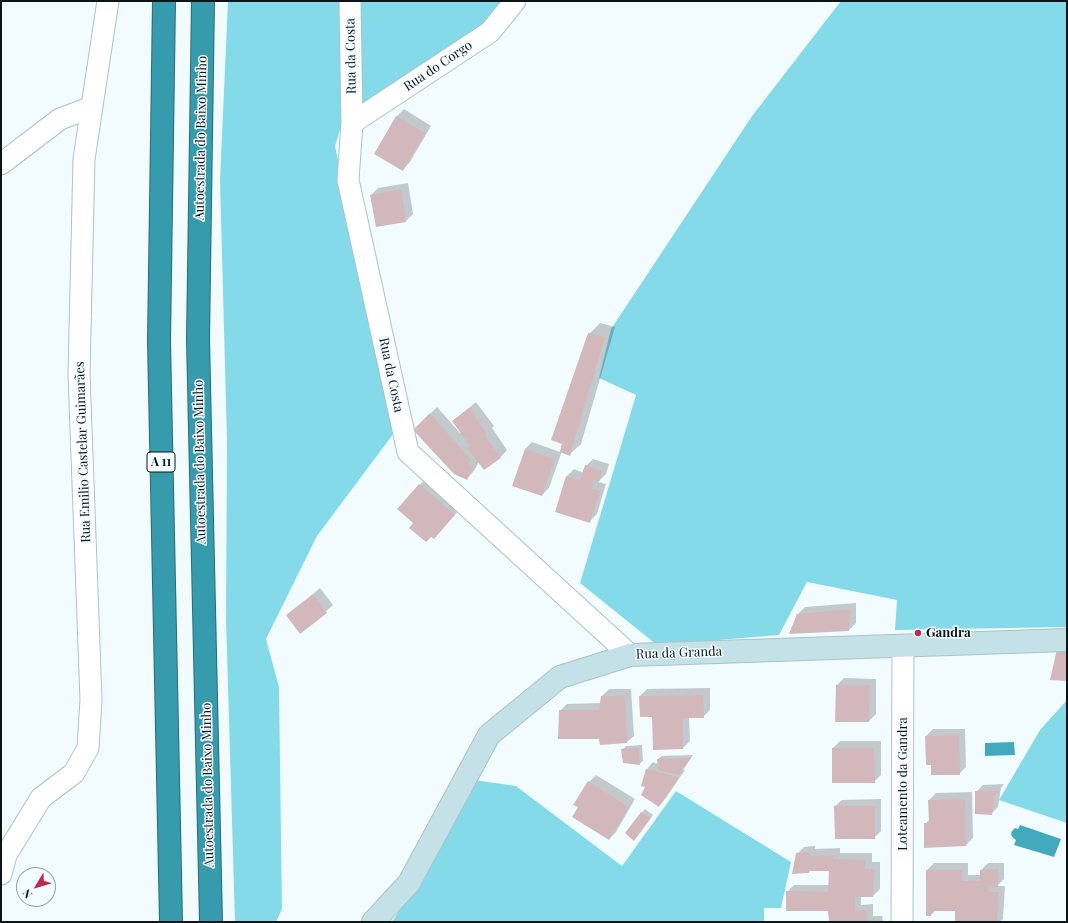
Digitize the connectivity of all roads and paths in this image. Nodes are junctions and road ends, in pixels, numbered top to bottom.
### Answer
1 (108, 1) edge
2 (164, 1) edge
3 (203, 1) edge
4 (350, 1) edge
5 (516, 1) edge
6 (92, 107) junction
7 (352, 123) junction
8 (1, 164) edge
9 (1067, 640) edge
10 (903, 646) junction
11 (630, 655) junction
12 (1, 874) edge
13 (171, 922) edge
14 (211, 922) edge
15 (373, 922) edge
16 (902, 922) edge

1 - 6 street, Rua Emilio Castelar Guimarães
2 - 13 highway, A 11
3 - 14 highway, Autoestrada do Baixo Minho
4 - 7 street, Rua da Costa
5 - 7 street, Rua do Corgo
6 - 8 street
6 - 12 street, Rua Emilio Castelar Guimarães
7 - 11 street, Rua da Costa
9 - 10 street, Rua da Granda
10 - 11 street, Rua da Granda
10 - 16 street, Loteamento da Gandra
11 - 15 street, Rua da Granda

